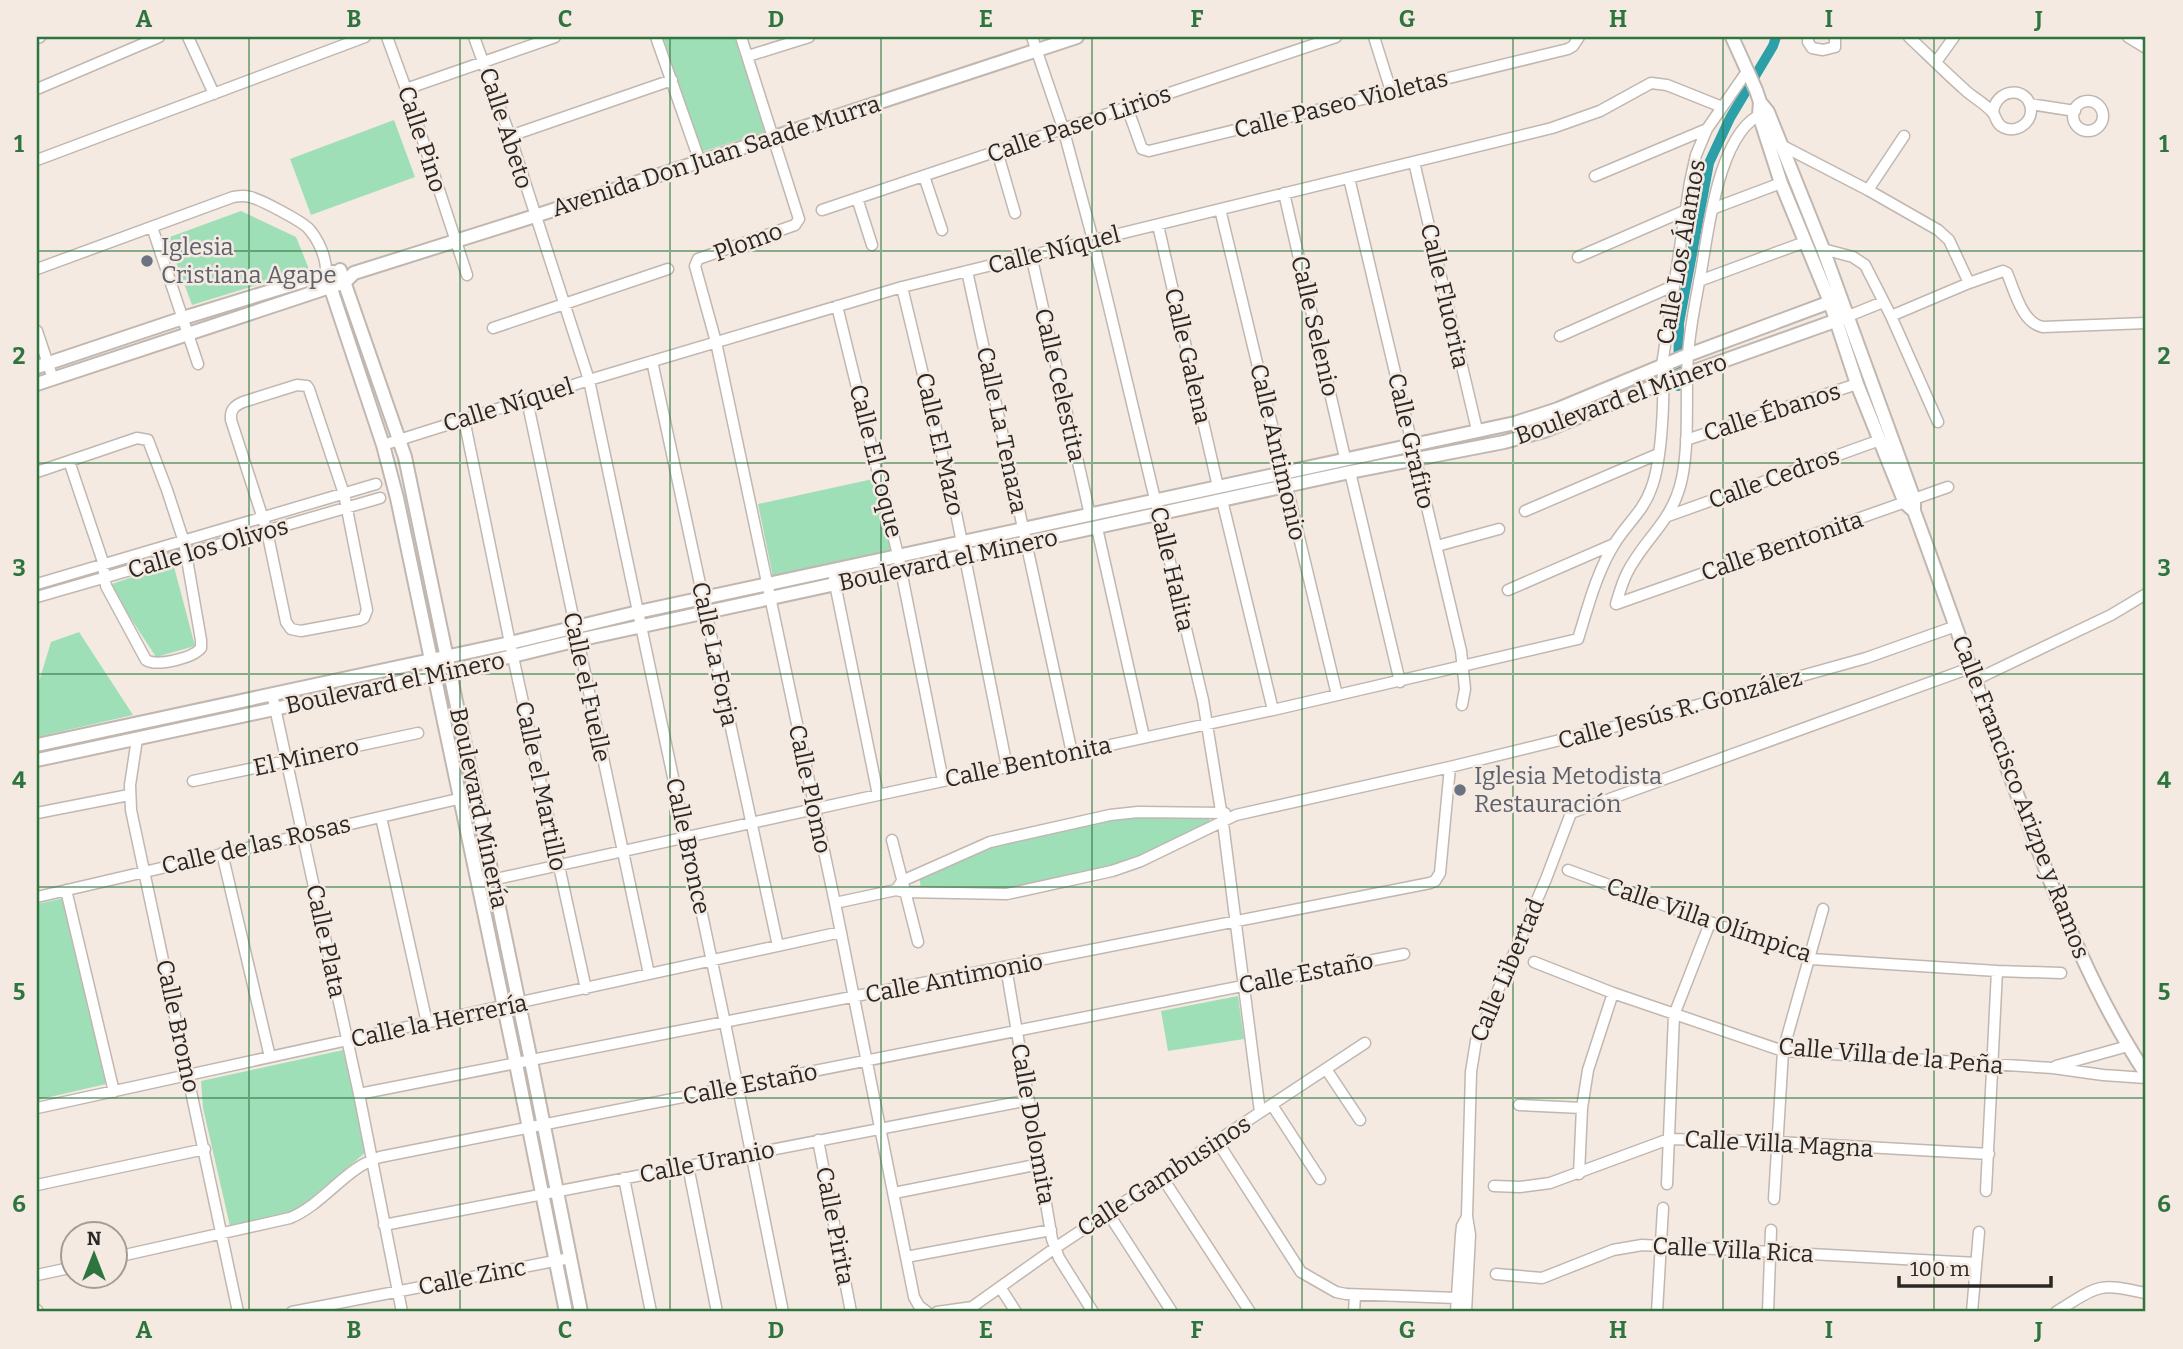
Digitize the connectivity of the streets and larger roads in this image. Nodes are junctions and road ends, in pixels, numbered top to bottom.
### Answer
1 (159, 37) edge
2 (188, 37) edge
3 (365, 37) edge
4 (387, 37) edge
5 (474, 37) edge
6 (555, 37) edge
7 (656, 37) edge
8 (741, 37) edge
9 (809, 37) edge
10 (1032, 37) edge
11 (1077, 37) edge
12 (1336, 37) edge
13 (1374, 37) edge
14 (1578, 37) edge
15 (1732, 37) edge
16 (1808, 37) edge
17 (1835, 37) edge
18 (1954, 37) edge
19 (2128, 37) edge
20 (1913, 38) edge
21 (2146, 48) edge
22 (1037, 50) junction
23 (748, 56) junction
24 (484, 61) junction
25 (1936, 62) junction
26 (1749, 72) junction
27 (672, 80) junction
28 (37, 89) edge
29 (406, 89) junction
30 (1391, 91) junction
31 (214, 94) junction
32 (2030, 104) junction
33 (1761, 105) junction
34 (1127, 107) junction
35 (1723, 107) junction
36 (2075, 111) dead end
37 (1993, 113) junction
38 (1063, 128) junction
39 (1707, 129) junction
40 (510, 136) junction
41 (1904, 136) dead end
42 (773, 138) junction
43 (1781, 145) junction
44 (997, 151) junction
45 (37, 160) edge
46 (699, 162) junction
47 (1414, 162) junction
48 (924, 176) junction
49 (1595, 176) dead end
50 (1349, 178) junction
51 (1781, 183) junction
52 (1868, 190) junction
53 (1284, 193) junction
54 (857, 198) junction
55 (1220, 209) junction
56 (1712, 209) junction
57 (822, 210) dead end
58 (1684, 211) junction
59 (1016, 213) dead end
60 (536, 216) junction
61 (1158, 225) junction
62 (152, 228) junction
63 (942, 230) dead end
64 (1093, 240) junction
65 (456, 242) junction
66 (1805, 242) junction
67 (872, 245) dead end
68 (1823, 249) junction
69 (1031, 256) junction
70 (1578, 257) dead end
71 (695, 264) joint
72 (326, 268) junction
73 (37, 269) edge
74 (667, 269) dead end
75 (967, 271) junction
76 (467, 275) dead end
77 (349, 278) junction
78 (1699, 281) junction
79 (1969, 283) junction
80 (1673, 286) junction
81 (330, 287) junction
82 (902, 287) junction
83 (1835, 300) junction
84 (1883, 302) junction
85 (565, 303) junction
86 (837, 306) junction
87 (1891, 316) junction
88 (183, 318) junction
89 (1841, 319) junction
90 (2146, 323) edge
91 (493, 328) dead end
92 (37, 331) edge
93 (188, 333) junction
94 (1560, 336) dead end
95 (716, 342) junction
96 (1676, 360) junction
97 (652, 361) junction
98 (198, 364) dead end
99 (42, 365) edge
100 (1677, 377) junction
101 (53, 379) junction
102 (589, 380) junction
103 (37, 384) edge
104 (1857, 384) junction
105 (527, 400) junction
106 (464, 419) junction
107 (1938, 422) dead end
108 (1477, 430) junction
109 (399, 439) junction
110 (1686, 440) junction
111 (1880, 440) junction
112 (1412, 444) junction
113 (383, 445) junction
114 (1658, 454) junction
115 (1345, 458) junction
116 (1416, 458) junction
117 (69, 461) junction
118 (37, 472) edge
119 (1350, 472) junction
120 (1284, 479) junction
121 (376, 484) dead end
122 (1948, 487) dead end
123 (344, 494) junction
124 (1220, 494) junction
125 (380, 498) dead end
126 (1156, 501) junction
127 (1911, 504) junction
128 (347, 507) junction
129 (1525, 511) dead end
130 (1159, 514) junction
131 (1090, 515) junction
132 (1668, 516) junction
133 (264, 518) junction
134 (1097, 528) junction
135 (1024, 529) junction
136 (1499, 530) dead end
137 (267, 531) junction
138 (184, 542) junction
139 (961, 542) junction
140 (1027, 542) junction
141 (1614, 544) junction
142 (1437, 546) junction
143 (186, 555) junction
144 (898, 555) junction
145 (964, 556) junction
146 (103, 565) junction
147 (832, 571) junction
148 (902, 571) junction
149 (104, 578) junction
150 (37, 584) edge
151 (767, 585) junction
152 (835, 585) junction
153 (1507, 590) dead end
154 (2146, 594) edge
155 (37, 597) edge
156 (704, 598) junction
157 (770, 598) junction
158 (1616, 604) joint
159 (638, 612) junction
160 (707, 612) junction
161 (1956, 626) junction
162 (641, 627) junction
163 (576, 633) junction
164 (1578, 639) joint
165 (510, 643) junction
166 (448, 657) junction
167 (513, 657) junction
168 (431, 660) junction
169 (1464, 666) junction
170 (451, 671) junction
171 (434, 674) junction
172 (1972, 674) junction
173 (1400, 681) junction
174 (272, 694) junction
175 (1337, 695) junction
176 (1462, 705) dead end
177 (276, 709) junction
178 (1273, 710) junction
179 (1208, 724) junction
180 (418, 733) dead end
181 (1144, 737) junction
182 (137, 739) junction
183 (37, 745) edge
184 (1072, 753) junction
185 (37, 761) edge
186 (287, 762) junction
187 (1007, 767) junction
188 (1450, 767) junction
189 (943, 780) junction
190 (194, 781) dead end
191 (878, 794) junction
192 (130, 795) junction
193 (475, 795) junction
194 (460, 799) junction
195 (814, 809) junction
196 (37, 813) edge
197 (381, 817) junction
198 (1223, 818) junction
199 (750, 823) junction
200 (303, 835) junction
201 (686, 838) junction
202 (892, 840) dead end
203 (622, 852) junction
204 (222, 853) junction
205 (559, 866) junction
206 (1568, 870) dead end
207 (145, 871) junction
208 (493, 880) junction
209 (478, 884) junction
210 (901, 888) junction
211 (66, 890) junction
212 (37, 897) edge
213 (835, 903) junction
214 (1824, 909) dead end
215 (1236, 922) junction
216 (1710, 923) junction
217 (841, 932) junction
218 (918, 942) dead end
219 (778, 946) junction
220 (1404, 954) dead end
221 (1811, 959) junction
222 (712, 960) junction
223 (1534, 962) dead end
224 (1006, 967) junction
225 (1997, 971) junction
226 (2061, 973) dead end
227 (649, 974) junction
228 (1244, 986) junction
229 (586, 989) junction
230 (1613, 993) junction
231 (854, 997) junction
232 (519, 1003) junction
233 (505, 1006) junction
234 (1674, 1015) junction
235 (427, 1023) junction
236 (725, 1023) junction
237 (1017, 1031) junction
238 (347, 1040) junction
239 (1365, 1043) dead end
240 (2128, 1046) junction
241 (1783, 1051) junction
242 (270, 1058) junction
243 (531, 1061) junction
244 (867, 1061) junction
245 (516, 1063) junction
246 (1991, 1065) junction
247 (2053, 1068) junction
248 (1326, 1069) junction
249 (189, 1075) junction
250 (2146, 1076) edge
251 (738, 1086) junction
252 (114, 1091) junction
253 (359, 1094) junction
254 (1029, 1100) junction
255 (1272, 1105) junction
256 (1519, 1105) dead end
257 (37, 1108) edge
258 (1582, 1108) junction
259 (1260, 1112) junction
260 (1360, 1120) dead end
261 (544, 1124) junction
262 (529, 1127) junction
263 (881, 1128) junction
264 (1669, 1139) junction
265 (818, 1140) junction
266 (1217, 1141) junction
267 (1778, 1142) junction
268 (205, 1149) junction
269 (751, 1153) junction
270 (1989, 1154) junction
271 (372, 1160) junction
272 (1040, 1164) junction
273 (688, 1166) junction
274 (1579, 1174) junction
275 (1162, 1177) junction
276 (624, 1178) junction
277 (1320, 1179) dead end
278 (1667, 1184) dead end
279 (37, 1185) edge
280 (1494, 1186) dead end
281 (557, 1191) junction
282 (1986, 1191) dead end
283 (894, 1193) junction
284 (542, 1194) junction
285 (1774, 1199) dead end
286 (1663, 1208) dead end
287 (1108, 1213) junction
288 (1467, 1216) junction
289 (384, 1225) junction
290 (1051, 1230) junction
291 (1771, 1230) dead end
292 (1979, 1232) dead end
293 (222, 1234) junction
294 (1661, 1246) junction
295 (1055, 1248) junction
296 (1770, 1252) junction
297 (130, 1255) edge
298 (906, 1257) junction
299 (570, 1258) junction
300 (555, 1261) junction
301 (1976, 1263) junction
302 (60, 1270) edge
303 (1496, 1274) dead end
304 (37, 1275) edge
305 (1000, 1287) junction
306 (398, 1292) junction
307 (2146, 1293) edge
308 (1355, 1295) junction
309 (1457, 1298) junction
310 (969, 1310) edge
311 (239, 1312) edge
312 (292, 1312) edge
313 (402, 1312) edge
314 (566, 1312) edge
315 (581, 1312) edge
316 (651, 1312) edge
317 (717, 1312) edge
318 (783, 1312) edge
319 (852, 1312) edge
320 (926, 1312) edge
321 (936, 1312) edge
322 (1016, 1312) edge
323 (1093, 1312) edge
324 (1172, 1312) edge
325 (1250, 1312) edge
326 (1354, 1312) edge
327 (1456, 1312) edge
328 (1466, 1312) edge
329 (1657, 1312) edge
330 (1768, 1312) edge
331 (1972, 1312) edge
332 (2056, 1312) edge

1 - 28 street
2 - 31 street
3 - 31 street
4 - 29 street, Calle Pino
5 - 24 street, Calle Abeto
6 - 24 street
7 - 27 street
8 - 23 street
9 - 23 street
10 - 22 street, Calle Halita
11 - 22 street, Avenida Don Juan Saade Murra
12 - 34 street, Calle Paseo Lirios
13 - 30 street
14 - 30 street, Calle Paseo Violetas
15 - 26 street, Calle Francisco Arizpe y Ramos
16 - 17 street
18 - 25 street
19 - 21 street
20 - 25 street
22 - 38 street, Calle Halita
22 - 42 street, Avenida Don Juan Saade Murra
23 - 42 street
24 - 29 street
24 - 40 street, Calle Abeto
25 - 37 street
26 - 33 street, Calle Francisco Arizpe y Ramos
26 - 35 street, Calle Los Álamos
27 - 40 street
27 - 46 street
29 - 65 street, Calle Pino
30 - 34 street, Calle Paseo Violetas
31 - 45 street
32 - 36 street
32 - 37 street
32 - 37 street
33 - 43 street, Calle Francisco Arizpe y Ramos
33 - 51 street, Calle Francisco Arizpe y Ramos
33 - 56 street, Calle Los Álamos
34 - 38 street, Calle Paseo Lirios
35 - 39 street, Calle Los Álamos
35 - 47 street, Calle Níquel
38 - 44 street, Calle Paseo Lirios
38 - 64 street, Calle Halita
39 - 49 street
39 - 58 street, Calle Los Álamos
40 - 60 street, Calle Abeto
41 - 52 street
42 - 46 street, Avenida Don Juan Saade Murra
42 - 71 street, Plomo
43 - 52 street
43 - 68 street, Calle Francisco Arizpe y Ramos
44 - 48 street, Calle Paseo Lirios
44 - 59 street
46 - 60 street, Avenida Don Juan Saade Murra
47 - 50 street, Calle Níquel
47 - 108 street, Calle Fluorita
48 - 54 street, Calle Paseo Lirios
48 - 63 street
50 - 53 street, Calle Níquel
50 - 112 street, Calle Grafito
51 - 56 street
51 - 66 street, Calle Francisco Arizpe y Ramos
52 - 79 street
53 - 55 street, Calle Níquel
53 - 115 street, Calle Selenio
54 - 57 street, Calle Paseo Lirios
54 - 67 street
55 - 61 street, Calle Níquel
55 - 120 street, Calle Antimonio
56 - 78 street, Calle Los Álamos
58 - 70 street
58 - 80 street, Calle Los Álamos
60 - 65 street, Avenida Don Juan Saade Murra
60 - 85 street, Calle Abeto
61 - 64 street, Calle Níquel
61 - 124 street, Calle Galena
62 - 72 street
62 - 73 street
62 - 88 street
64 - 69 street, Calle Níquel
64 - 126 street, Calle Halita
65 - 76 street, Calle Pino
65 - 77 street, Avenida Don Juan Saade Murra
66 - 78 street
66 - 83 street, Calle Francisco Arizpe y Ramos
68 - 83 street, Calle Francisco Arizpe y Ramos
68 - 84 street
69 - 75 street, Calle Níquel
69 - 131 street, Calle Celestita
71 - 95 street, Calle Plomo
72 - 77 street, Boulevard Minería
72 - 81 street, Boulevard Minería
72 - 88 street
74 - 85 street
75 - 82 street, Calle Níquel
75 - 135 street, Calle La Tenaza
77 - 81 street, Avenida Don Juan Saade Murra
77 - 109 street, Boulevard Minería
78 - 96 street, Calle Los Álamos
79 - 87 street
79 - 90 street
80 - 94 street
80 - 96 street, Calle Los Álamos
81 - 93 street, Avenida Don Juan Saade Murra
81 - 113 street, Boulevard Minería
82 - 86 street, Calle Níquel
82 - 139 street, Calle El Mazo
83 - 89 street, Calle Francisco Arizpe y Ramos
83 - 96 street, Boulevard el Minero
84 - 87 street
84 - 89 street
85 - 91 street
85 - 102 street, Calle Abeto
86 - 95 street, Calle Níquel
86 - 144 street, Calle El Coque
87 - 107 street
88 - 93 street
88 - 99 street
89 - 100 street, Boulevard el Minero
89 - 104 street, Calle Francisco Arizpe y Ramos
89 - 127 street, Calle Francisco Arizpe y Ramos
92 - 99 street
93 - 98 street
93 - 101 street, Avenida Don Juan Saade Murra
95 - 97 street, Calle Níquel
95 - 151 street, Calle Plomo
96 - 100 street, Calle Los Álamos
96 - 100 street, Calle Los Álamos
96 - 108 street, Boulevard el Minero
97 - 102 street, Calle Níquel
97 - 156 street, Calle La Forja
99 - 101 street
100 - 110 street, Calle Los Álamos
100 - 114 street, Calle Los Álamos
100 - 116 street, Boulevard el Minero
101 - 103 street, Avenida Don Juan Saade Murra
102 - 105 street, Calle Níquel
102 - 159 street, Calle Bronce
104 - 110 street, Calle Ébanos
104 - 111 street, Calle Francisco Arizpe y Ramos
105 - 106 street, Calle Níquel
105 - 163 street, Calle el Fuelle
106 - 109 street, Calle Níquel
106 - 165 street, Calle el Martillo
108 - 112 street, Boulevard el Minero
109 - 113 street, Calle Níquel
109 - 166 street, Boulevard Minería
110 - 132 street, Calle Los Álamos
111 - 127 street, Calle Francisco Arizpe y Ramos
111 - 132 street, Calle Cedros
112 - 115 street, Boulevard el Minero
112 - 116 street, Calle Grafito
113 - 168 street, Boulevard Minería
114 - 129 street
114 - 141 street, Calle Los Álamos
115 - 120 street, Boulevard el Minero
116 - 119 street, Boulevard el Minero
116 - 142 street, Calle Grafito
117 - 118 street
117 - 138 street
117 - 146 street
119 - 120 street, Boulevard el Minero
119 - 173 street
120 - 124 street, Boulevard el Minero
120 - 175 street, Calle Antimonio
121 - 123 street, Calle los Olivos
122 - 127 street, Calle Bentonita
123 - 128 street
123 - 133 street, Calle los Olivos
123 - 133 street
124 - 126 street, Boulevard el Minero
124 - 130 street, Boulevard el Minero
124 - 178 street, Calle Galena
125 - 128 street, Calle los Olivos
126 - 130 street, Calle Halita
126 - 131 street, Boulevard el Minero
127 - 158 street, Calle Bentonita
127 - 161 street, Calle Francisco Arizpe y Ramos
128 - 137 street, Calle los Olivos
128 - 137 street
130 - 134 street, Boulevard el Minero
130 - 179 street, Calle Halita
131 - 135 street, Boulevard el Minero
132 - 158 street, Calle Los Álamos
133 - 137 street
133 - 138 street, Calle los Olivos
134 - 140 street, Boulevard el Minero
134 - 181 street
135 - 139 street, Boulevard el Minero
135 - 140 street, Calle La Tenaza
136 - 142 street
137 - 143 street, Calle los Olivos
138 - 143 street
138 - 146 street, Calle los Olivos
139 - 144 street, Boulevard el Minero
139 - 145 street, Calle El Mazo
140 - 145 street, Boulevard el Minero
140 - 184 street, Calle La Tenaza
141 - 153 street
141 - 164 street, Calle Los Álamos
142 - 169 street, Calle Grafito
143 - 149 street, Calle los Olivos
143 - 149 street
144 - 147 street, Boulevard el Minero
144 - 148 street, Calle El Coque
145 - 148 street, Boulevard el Minero
145 - 187 street, Calle El Mazo
146 - 149 street
146 - 150 street, Calle los Olivos
147 - 151 street, Boulevard el Minero
147 - 152 street
148 - 152 street, Boulevard el Minero
148 - 189 street, Calle El Coque
149 - 155 street, Calle los Olivos
151 - 156 street, Boulevard el Minero
151 - 157 street, Calle Plomo
152 - 157 street, Boulevard el Minero
152 - 191 street
154 - 172 street
156 - 159 street, Boulevard el Minero
156 - 160 street, Calle La Forja
157 - 160 street, Boulevard el Minero
157 - 195 street, Calle Plomo
159 - 162 street, Calle Bronce
159 - 163 street, Boulevard el Minero
160 - 162 street, Boulevard el Minero
160 - 199 street, Calle La Forja
161 - 172 street, Calle Francisco Arizpe y Ramos
161 - 188 street, Calle Jesús R. González
162 - 163 street, Boulevard el Minero
162 - 201 street, Calle Bronce
163 - 165 street, Boulevard el Minero
163 - 167 street, Boulevard el Minero
163 - 203 street, Calle el Fuelle
164 - 169 street, Calle Bentonita
165 - 166 street, Boulevard el Minero
165 - 167 street, Calle el Martillo
166 - 168 street, Boulevard el Minero
166 - 170 street, Boulevard Minería
167 - 170 street, Boulevard el Minero
167 - 205 street, Calle el Martillo
168 - 171 street, Boulevard Minería
168 - 174 street, Boulevard el Minero
169 - 173 street, Calle Bentonita
169 - 176 street, Calle Grafito
170 - 171 street, Boulevard el Minero
170 - 193 street, Boulevard Minería
171 - 177 street, Boulevard el Minero
171 - 194 street, Boulevard Minería
172 - 240 street, Calle Francisco Arizpe y Ramos
172 - 288 street, Calle Libertad
173 - 175 street, Calle Bentonita
174 - 177 street, Calle Plata
174 - 183 street, Boulevard el Minero
175 - 178 street, Calle Bentonita
177 - 182 street, Boulevard el Minero
177 - 186 street, Calle Plata
178 - 179 street, Calle Bentonita
179 - 181 street, Calle Bentonita
179 - 198 street, Calle Halita
180 - 186 street, El Minero
181 - 184 street, Calle Bentonita
182 - 185 street, Boulevard el Minero
182 - 192 street, Calle Bromo
184 - 187 street, Calle Bentonita
186 - 190 street, El Minero
186 - 200 street, Calle Plata
187 - 189 street, Calle Bentonita
188 - 198 street, Calle Jesús R. González
188 - 215 street, Calle Antimonio
189 - 191 street, Calle Bentonita
191 - 195 street, Calle Bentonita
192 - 196 street
192 - 207 street, Calle Bromo
193 - 194 street, Calle de las Rosas
193 - 208 street, Boulevard Minería
194 - 197 street, Calle de las Rosas
194 - 209 street, Boulevard Minería
195 - 199 street, Calle Bentonita
195 - 213 street, Calle Plomo
197 - 200 street, Calle de las Rosas
197 - 235 street
198 - 210 street, Calle Jesús R. González
198 - 210 street, Calle Jesús R. González
198 - 215 street, Calle Halita
199 - 201 street, Calle Bentonita
199 - 219 street, Calle La Forja
200 - 204 street, Calle de las Rosas
200 - 238 street, Calle Plata
201 - 203 street, Calle Bentonita
201 - 222 street, Calle Bronce
202 - 210 street
203 - 205 street, Calle Bentonita
203 - 227 street, Calle el Fuelle
204 - 207 street, Calle de las Rosas
204 - 242 street
205 - 208 street, Calle Bentonita
205 - 229 street, Calle el Martillo
206 - 216 street, Calle Villa Olímpica
207 - 211 street, Calle de las Rosas
207 - 249 street, Calle Bromo
208 - 209 street, Calle Bentonita
208 - 232 street, Boulevard Minería
209 - 233 street, Boulevard Minería
210 - 213 street, Calle Jesús R. González
210 - 218 street
211 - 212 street, Calle de las Rosas
211 - 252 street
213 - 217 street, Calle Plomo
214 - 221 street
215 - 224 street, Calle Antimonio
215 - 228 street, Calle Halita
216 - 221 street, Calle Villa Olímpica
216 - 234 street
217 - 219 street, Calle la Herrería
217 - 231 street, Calle Plomo
219 - 222 street, Calle la Herrería
220 - 228 street, Calle Estaño
221 - 225 street, Calle Villa Olímpica
221 - 241 street
222 - 227 street, Calle la Herrería
222 - 236 street, Calle Bronce
223 - 230 street, Calle Villa de la Peña
224 - 231 street, Calle Antimonio
224 - 237 street, Calle Dolomita
225 - 226 street, Calle Villa Olímpica
225 - 246 street
227 - 229 street, Calle la Herrería
228 - 237 street, Calle Estaño
228 - 259 street, Calle Halita
229 - 232 street, Calle la Herrería
230 - 234 street, Calle Villa de la Peña
230 - 258 street
231 - 236 street, Calle Antimonio
231 - 244 street, Calle Plomo
232 - 233 street, Calle la Herrería
232 - 243 street, Boulevard Minería
233 - 235 street, Calle la Herrería
233 - 245 street, Boulevard Minería
234 - 241 street, Calle Villa de la Peña
234 - 264 street
235 - 238 street, Calle la Herrería
236 - 243 street, Calle Antimonio
236 - 251 street, Calle Bronce
237 - 244 street, Calle Estaño
237 - 254 street, Calle Dolomita
238 - 242 street, Calle la Herrería
238 - 253 street, Calle Plata
239 - 248 street, Calle Gambusinos
240 - 247 street, Calle Villa de la Peña
240 - 250 street, Calle Francisco Arizpe y Ramos
241 - 246 street, Calle Villa de la Peña
241 - 267 street
242 - 249 street, Calle la Herrería
243 - 245 street, Calle Antimonio
243 - 261 street, Boulevard Minería
244 - 251 street, Calle Estaño
244 - 263 street, Calle Plomo
245 - 253 street, Calle Antimonio
245 - 262 street, Boulevard Minería
246 - 247 street, Calle Villa de la Peña
246 - 270 street
247 - 250 street, Calle Villa de la Peña
248 - 255 street, Calle Gambusinos
248 - 260 street
249 - 252 street, Calle la Herrería
249 - 268 street, Calle Bromo
251 - 261 street, Calle Estaño
251 - 269 street, Calle Bronce
252 - 257 street, Calle la Herrería
253 - 271 street, Calle Plata
254 - 263 street, Calle Uranio
254 - 272 street, Calle Dolomita
255 - 259 street, Calle Gambusinos
255 - 277 street
256 - 258 street
258 - 274 street
259 - 266 street, Calle Gambusinos
261 - 262 street, Calle Estaño
261 - 281 street, Boulevard Minería
262 - 271 street, Calle Estaño
262 - 284 street, Boulevard Minería
263 - 265 street, Calle Uranio
263 - 283 street, Calle Plomo
264 - 267 street, Calle Villa Magna
264 - 274 street, Calle Villa Magna
264 - 278 street
265 - 269 street, Calle Uranio
265 - 319 street, Calle Pirita
266 - 275 street, Calle Gambusinos
266 - 308 street
267 - 270 street, Calle Villa Magna
267 - 285 street
268 - 279 street
268 - 293 street, Calle Bromo
269 - 273 street, Calle Uranio
269 - 318 street, Calle Bronce
270 - 282 street
271 - 289 street, Calle Plata
271 - 293 street, Calle Estaño
272 - 283 street
272 - 290 street, Calle Dolomita
273 - 276 street, Calle Uranio
273 - 317 street
274 - 280 street, Calle Villa Magna
275 - 287 street, Calle Gambusinos
275 - 325 street
276 - 281 street, Calle Uranio
276 - 316 street
281 - 284 street, Calle Uranio
281 - 299 street, Boulevard Minería
283 - 298 street, Calle Plomo
284 - 289 street, Calle Uranio
284 - 300 street, Boulevard Minería
286 - 294 street
287 - 295 street, Calle Gambusinos
287 - 324 street
288 - 309 street, Calle Libertad
288 - 328 street, Calle Libertad
289 - 306 street, Calle Plata
290 - 295 street, Calle Dolomita
290 - 298 street
291 - 296 street
292 - 301 street
293 - 297 street, Calle Estaño
293 - 311 street, Calle Bromo
294 - 296 street, Calle Villa Rica
294 - 303 street, Calle Villa Rica
294 - 329 street
295 - 305 street, Calle Gambusinos
295 - 323 street, Calle Dolomita
296 - 301 street, Calle Villa Rica
296 - 330 street
298 - 320 street, Calle Plomo
299 - 300 street, Calle Zinc
299 - 315 street, Boulevard Minería
300 - 306 street, Calle Zinc
300 - 314 street, Boulevard Minería
301 - 331 street
302 - 304 street
305 - 310 street, Calle Gambusinos
305 - 322 street
306 - 312 street, Calle Zinc
306 - 313 street, Calle Plata
307 - 332 street
308 - 309 street
308 - 326 street
309 - 327 street, Calle Libertad
310 - 321 street

